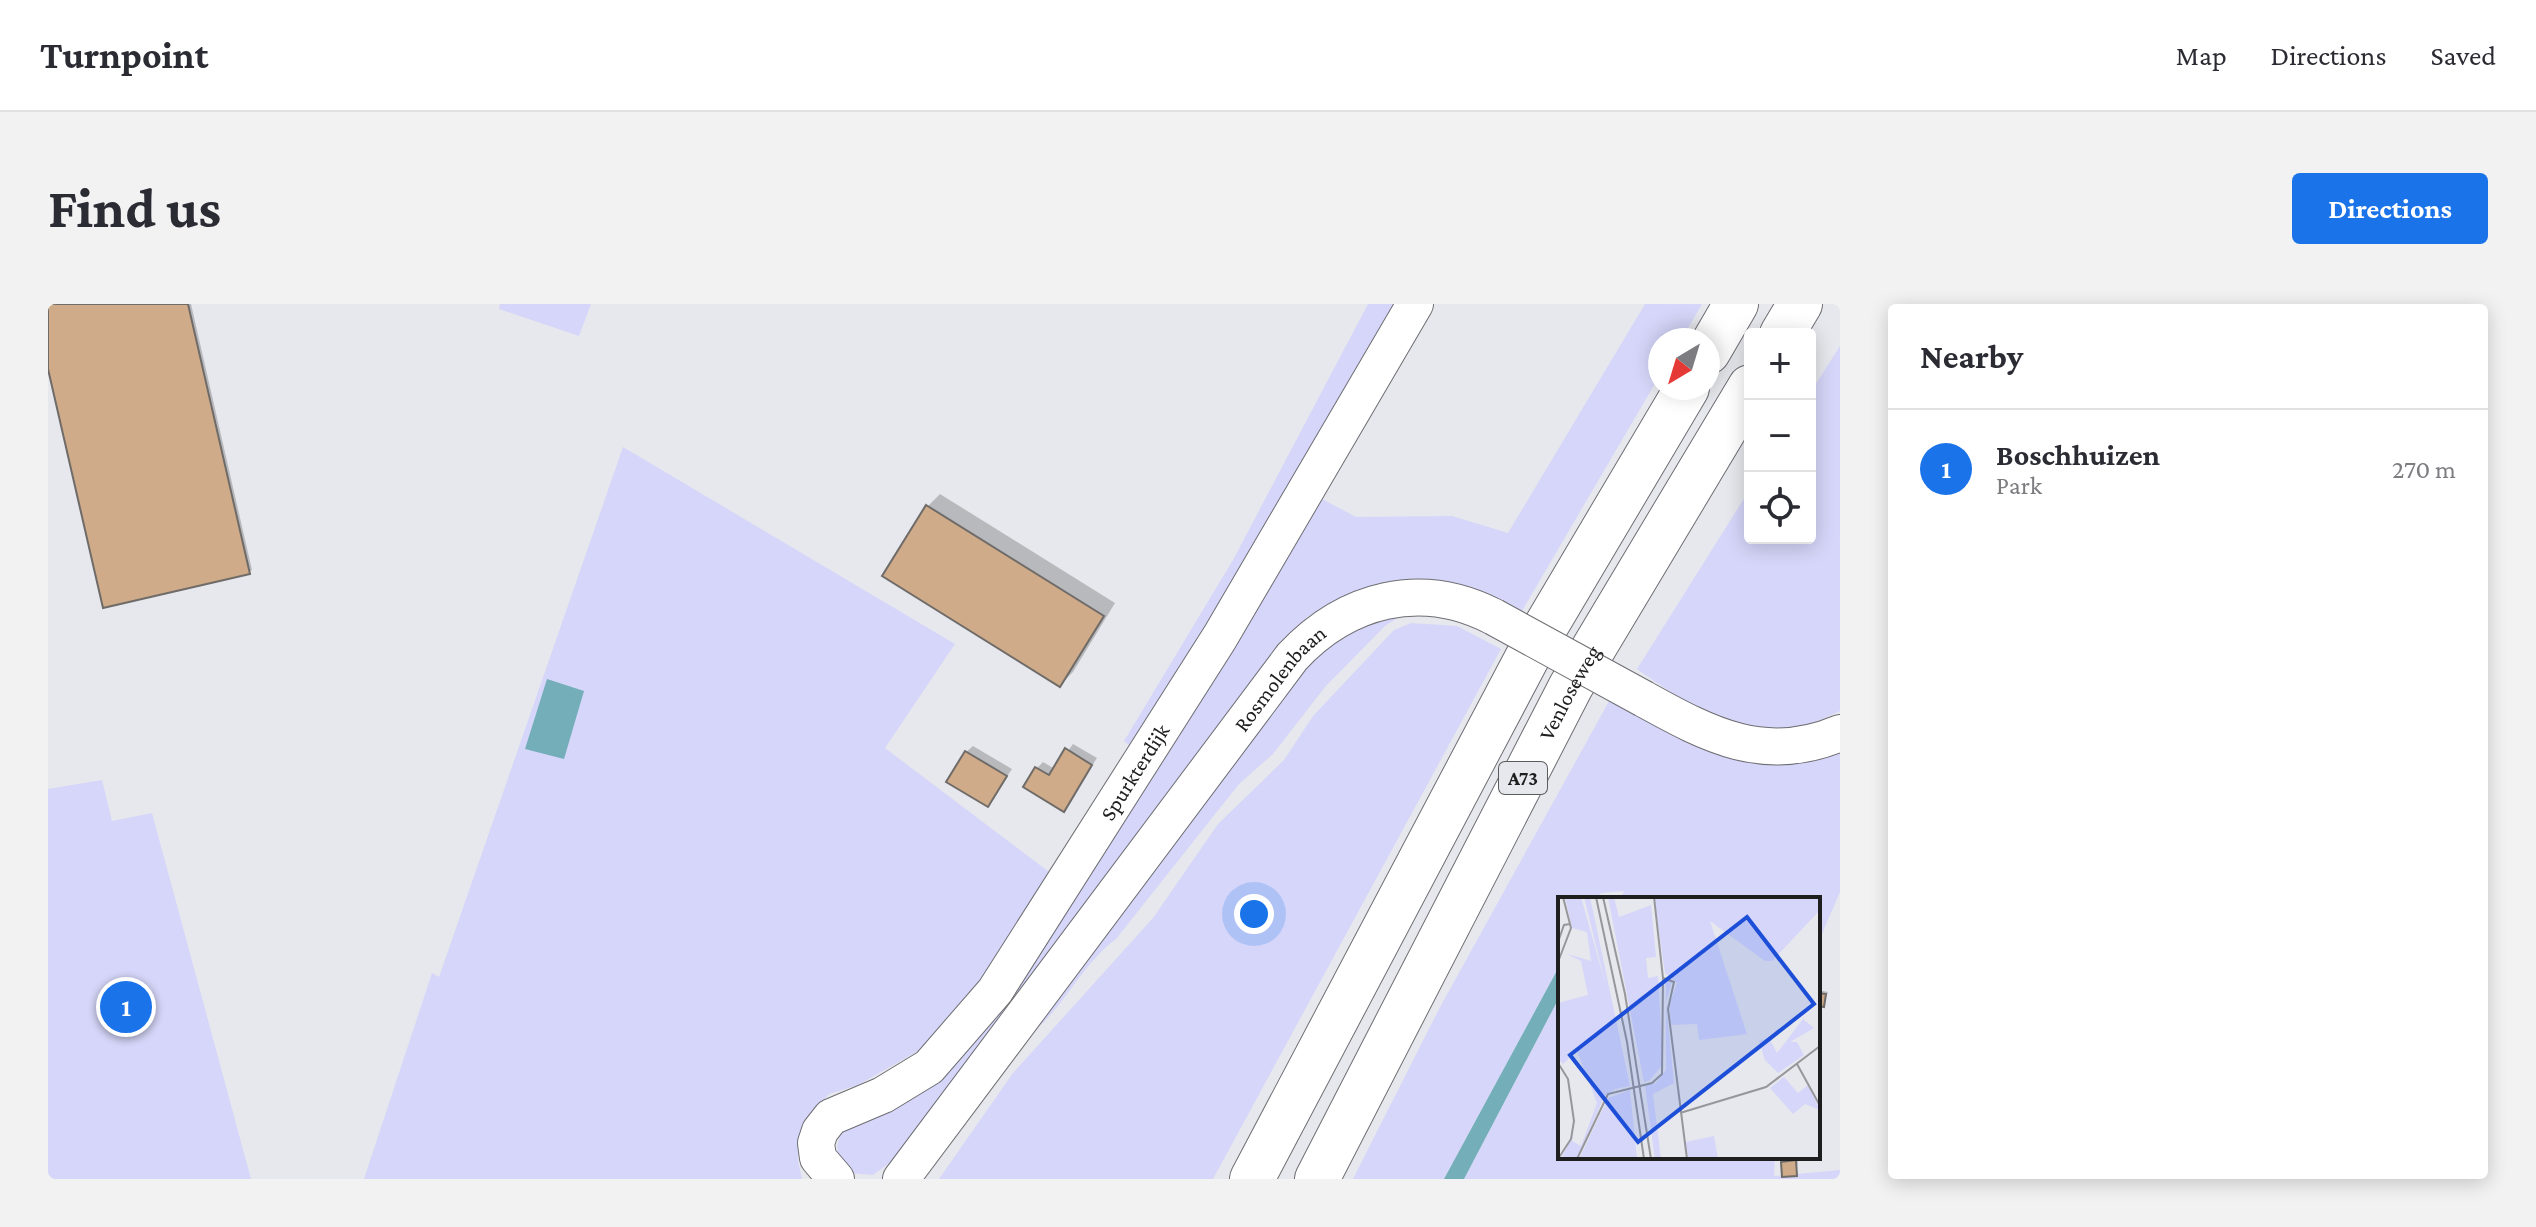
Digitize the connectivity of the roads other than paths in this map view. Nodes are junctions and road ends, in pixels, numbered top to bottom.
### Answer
1 (1415, 304) edge
2 (1736, 304) edge
3 (1800, 304) edge
4 (1786, 328) edge
5 (1720, 331) edge
6 (1744, 397) edge
7 (1680, 400) edge
8 (1840, 733) edge
9 (836, 1179) edge
10 (901, 1179) edge
11 (1252, 1179) edge
12 (1317, 1179) edge

1 - 9 street, Spurkterdijk
2 - 5 highway
3 - 4 highway
6 - 12 highway, Venloseweg / A73
7 - 11 highway, A73
8 - 10 street, Rosmolenbaan, bridge

